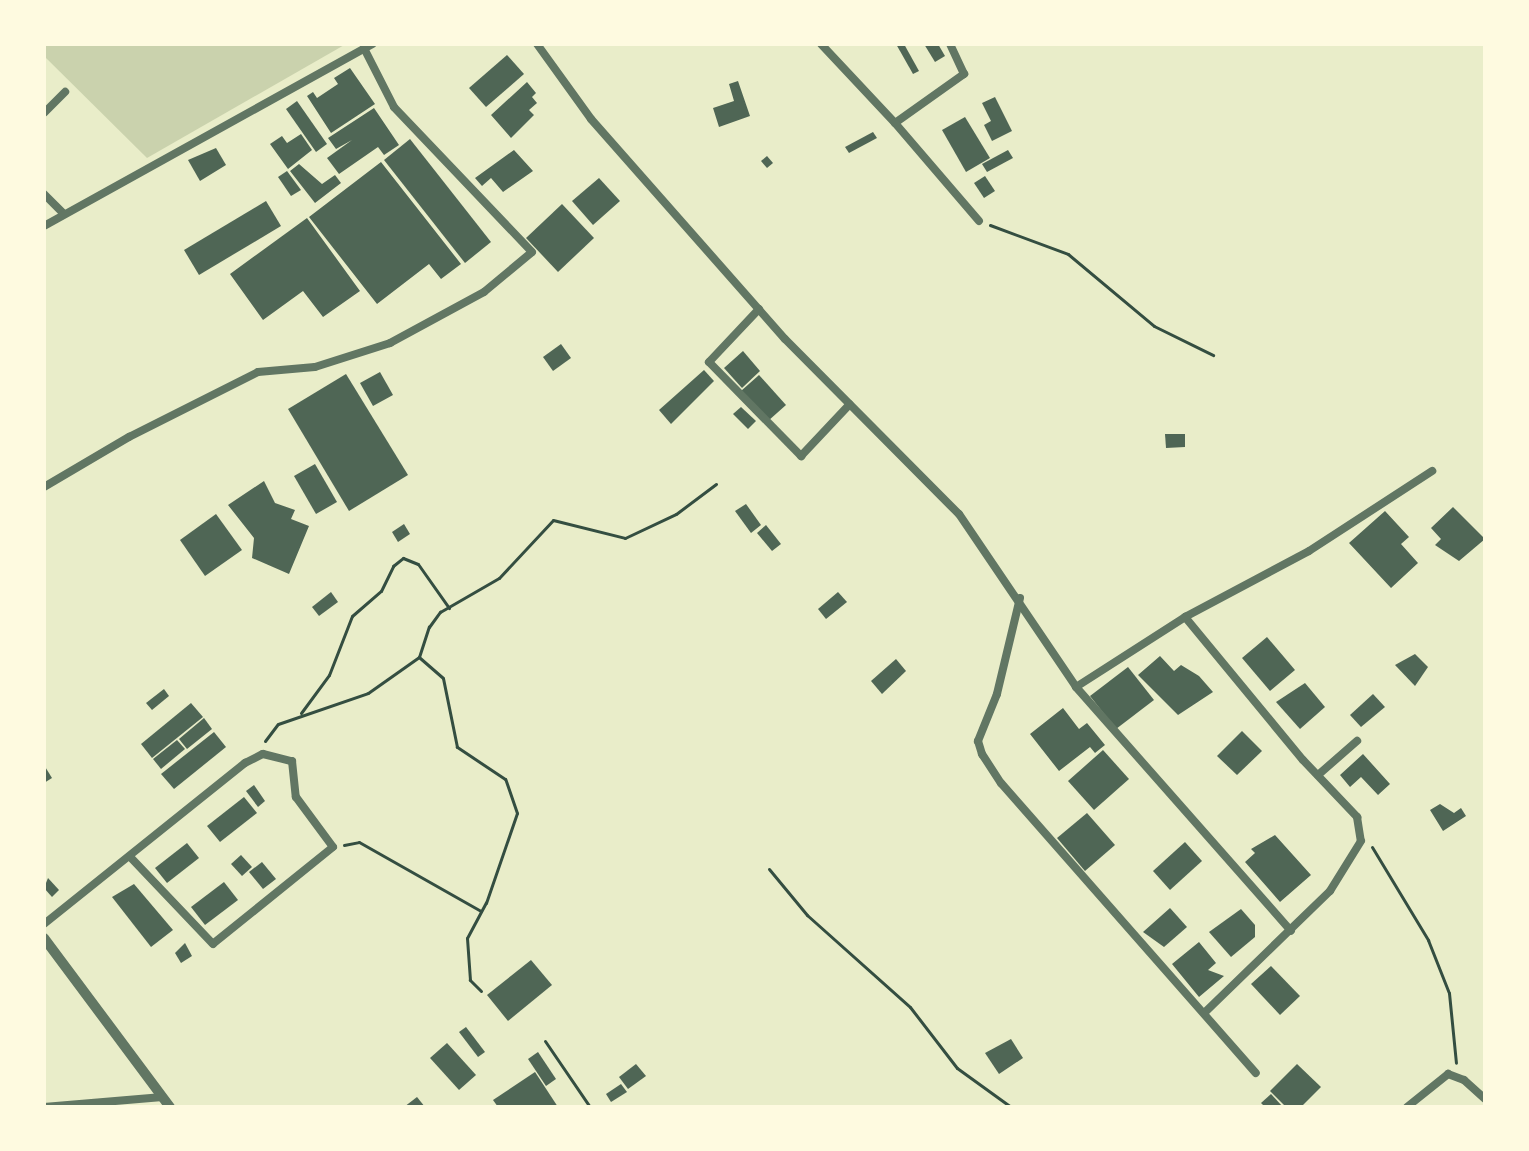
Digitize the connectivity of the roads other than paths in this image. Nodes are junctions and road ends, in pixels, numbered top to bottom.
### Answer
1 (537, 44) edge
2 (821, 44) edge
3 (950, 44) edge
4 (369, 46) edge
5 (65, 92) dead end
6 (44, 113) edge
7 (895, 123) junction
8 (44, 194) edge
9 (63, 213) junction
10 (979, 221) road end
11 (44, 226) edge
12 (759, 309) junction
13 (850, 404) junction
14 (1432, 471) dead end
15 (44, 487) edge
16 (1020, 598) junction
17 (1185, 617) junction
18 (1076, 687) junction
19 (1357, 741) dead end
20 (1318, 775) junction
21 (131, 858) junction
22 (44, 924) edge
23 (1291, 931) junction
24 (44, 938) edge
25 (1204, 1013) junction
26 (1256, 1073) dead end
27 (163, 1097) junction
28 (1485, 1099) edge
29 (44, 1107) edge
30 (170, 1107) edge
31 (1407, 1107) edge

1 - 12 street
2 - 7 street
3 - 7 street
4 - 9 street
4 - 15 street
5 - 6 street
7 - 10 street
8 - 9 street
9 - 11 street
12 - 13 street
12 - 13 street
13 - 16 street
14 - 17 street
16 - 18 street
16 - 25 street
17 - 18 street
17 - 20 street
18 - 23 street
19 - 20 street
20 - 23 street
21 - 21 street
21 - 22 street
23 - 25 street
24 - 27 street
25 - 26 street
27 - 29 street
27 - 30 street
28 - 31 street

